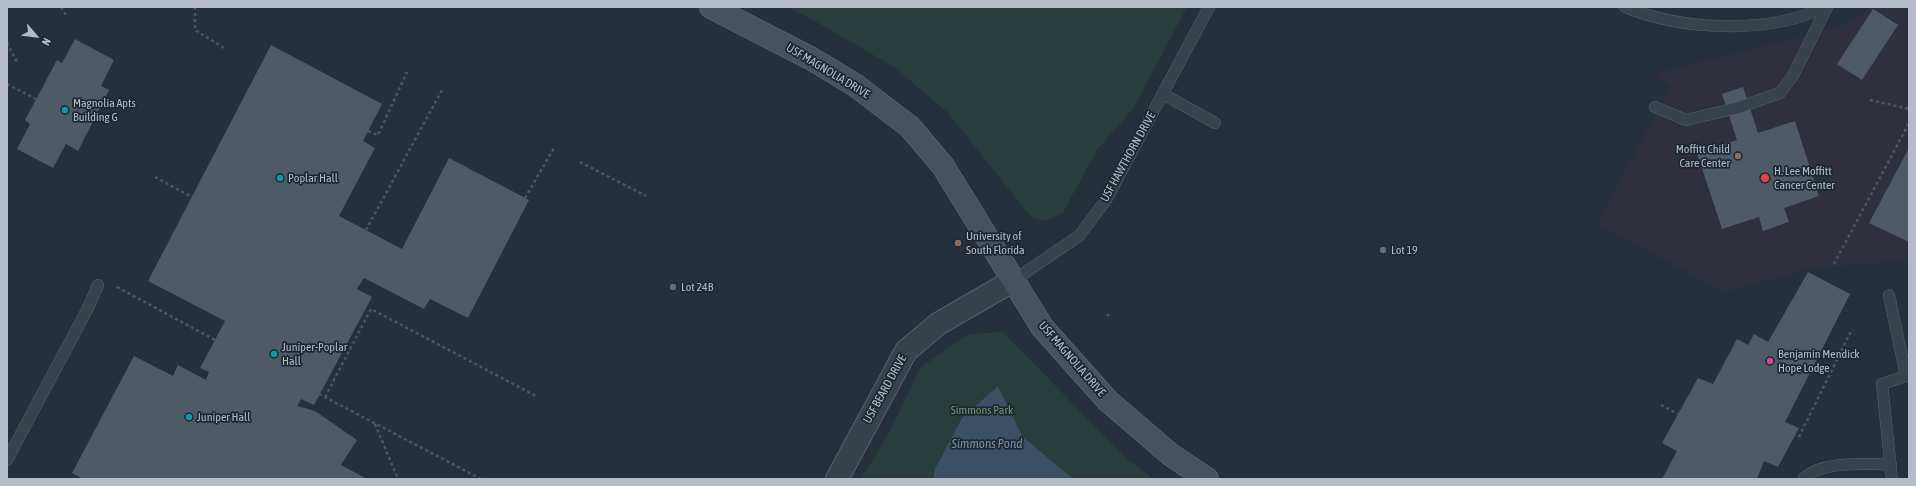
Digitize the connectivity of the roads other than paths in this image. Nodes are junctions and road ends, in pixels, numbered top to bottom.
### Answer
1 (711, 7) edge
2 (1209, 7) edge
3 (1626, 7) edge
4 (1824, 7) edge
5 (1827, 7) edge
6 (1163, 94) junction
7 (1655, 106) dead end
8 (1215, 123) dead end
9 (1014, 280) junction
10 (98, 285) dead end
11 (1889, 295) dead end
12 (1908, 376) edge
13 (7, 460) edge
14 (1891, 464) junction
15 (1804, 478) edge
16 (837, 479) edge
17 (1208, 479) edge
18 (1892, 479) edge

1 - 9 street, USF MAGNOLIA DRIVE
2 - 6 lane, USF HAWTHORN DRIVE
3 - 4 lane
5 - 7 lane
6 - 8 lane
6 - 9 lane, USF HAWTHORN DRIVE
9 - 16 street, USF BEARD DRIVE
9 - 17 street, USF MAGNOLIA DRIVE
10 - 13 lane
11 - 12 lane
12 - 14 lane
14 - 15 lane
14 - 18 lane

